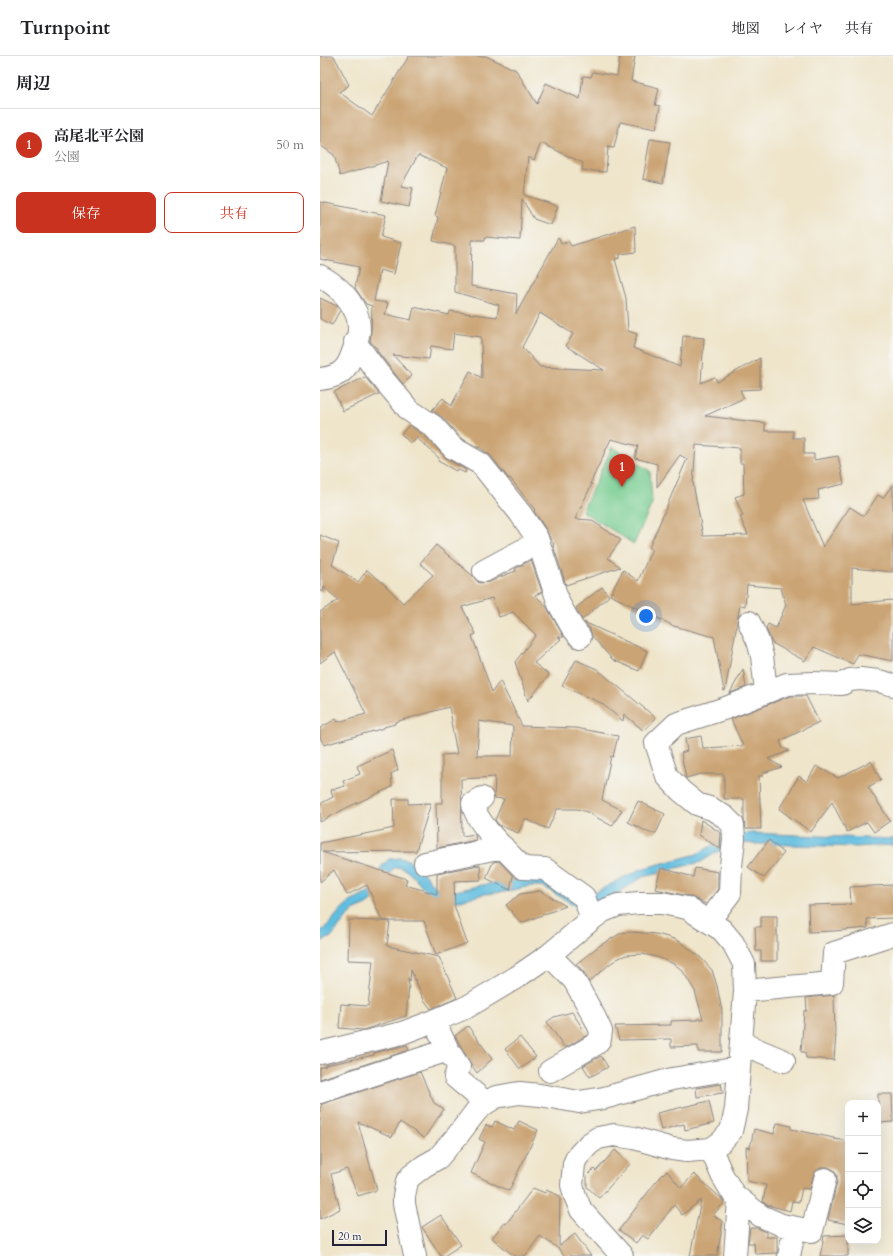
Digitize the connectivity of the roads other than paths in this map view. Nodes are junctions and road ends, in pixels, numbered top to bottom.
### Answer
1 (320, 276) edge
2 (355, 342) junction
3 (320, 379) edge
4 (538, 542) junction
5 (484, 571) dead end
6 (749, 622) dead end
7 (580, 637) dead end
8 (893, 685) edge
9 (766, 691) junction
10 (482, 798) dead end
11 (503, 848) junction
12 (425, 863) dead end
13 (592, 919) junction
14 (709, 921) junction
15 (893, 934) edge
16 (550, 955) junction
17 (745, 991) junction
18 (434, 1021) junction
19 (741, 1043) junction
20 (448, 1050) junction
21 (320, 1053) edge
22 (784, 1061) dead end
23 (740, 1068) junction
24 (550, 1071) dead end
25 (320, 1092) edge
26 (486, 1103) junction
27 (711, 1149) junction
28 (826, 1179) dead end
29 (740, 1199) junction
30 (795, 1228) junction
31 (415, 1256) edge
32 (622, 1256) edge
33 (735, 1256) edge
34 (789, 1256) edge

1 - 2 street
2 - 3 street
2 - 4 street
4 - 5 street
4 - 7 street
6 - 9 street
8 - 9 street
9 - 14 street
10 - 11 street
11 - 12 street
11 - 13 street
13 - 14 street
13 - 16 street
14 - 17 street
15 - 17 street
16 - 18 street
16 - 24 street
17 - 19 street
18 - 20 street
18 - 21 street
19 - 22 street
19 - 23 street
20 - 25 street
20 - 26 street
23 - 26 street
23 - 27 street
26 - 31 street
27 - 29 street
27 - 32 street
28 - 30 street
29 - 30 street
29 - 33 street
30 - 34 street

